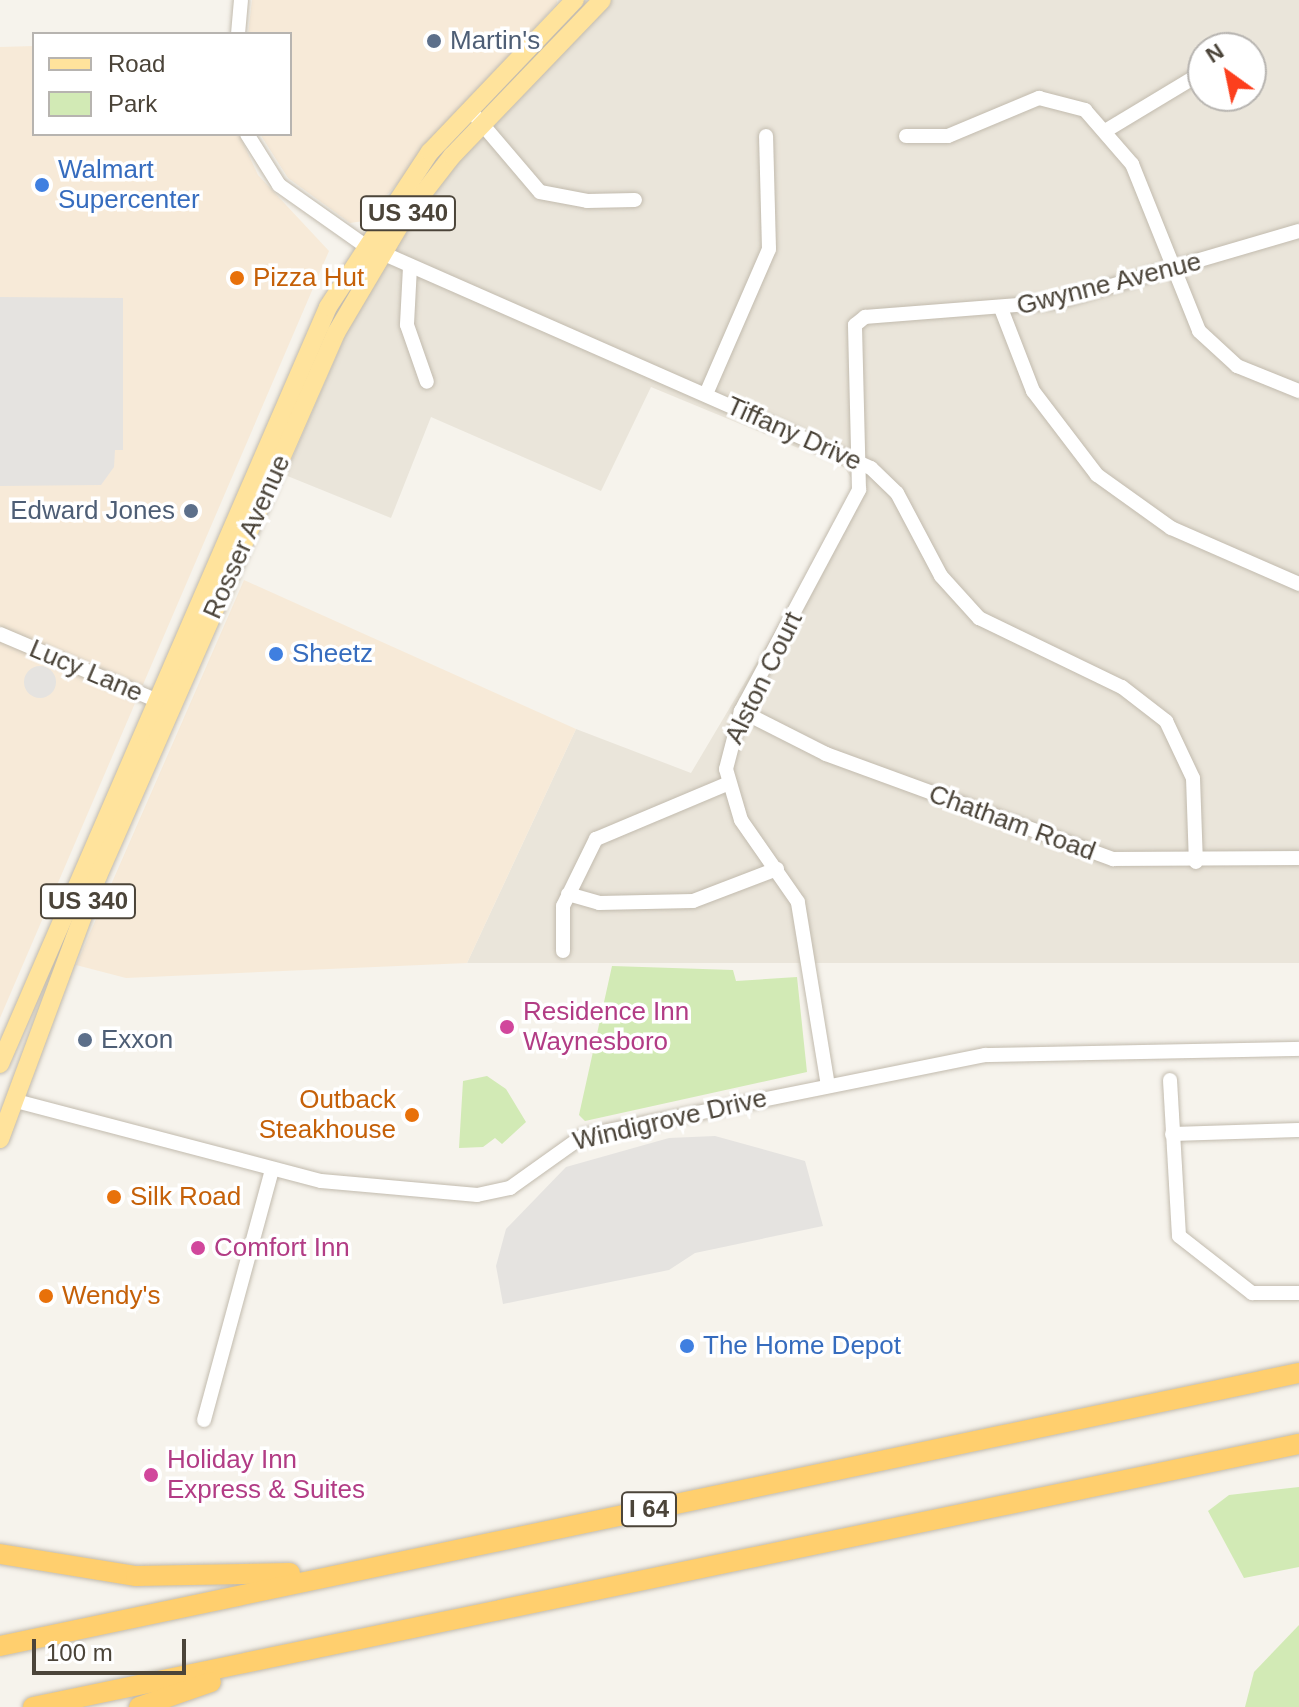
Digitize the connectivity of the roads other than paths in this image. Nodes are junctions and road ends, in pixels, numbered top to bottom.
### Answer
1 (241, 0) edge
2 (575, 0) edge
3 (602, 0) edge
4 (238, 32) edge
5 (1187, 82) edge
6 (475, 116) junction
7 (1107, 130) junction
8 (248, 136) edge
9 (766, 136) dead end
10 (906, 136) dead end
11 (635, 200) dead end
12 (1299, 231) edge
13 (372, 249) junction
14 (410, 267) junction
15 (1170, 272) junction
16 (1002, 311) junction
17 (916, 315) joint
18 (427, 382) dead end
19 (1299, 391) edge
20 (706, 394) junction
21 (857, 459) junction
22 (1299, 584) edge
23 (0, 634) edge
24 (164, 704) junction
25 (741, 711) junction
26 (727, 784) junction
27 (1299, 858) edge
28 (1196, 862) junction
29 (777, 869) junction
30 (568, 894) junction
31 (563, 951) dead end
32 (1299, 1049) edge
33 (0, 1064) edge
34 (1170, 1080) dead end
35 (828, 1086) junction
36 (8, 1098) edge
37 (1299, 1130) edge
38 (1172, 1134) junction
39 (0, 1139) edge
40 (272, 1169) junction
41 (1299, 1293) edge
42 (1299, 1373) edge
43 (204, 1420) dead end
44 (1299, 1444) edge
45 (0, 1554) edge
46 (402, 1561) junction
47 (374, 1637) junction
48 (0, 1646) edge
49 (33, 1707) edge
50 (139, 1707) edge

1 - 4 street
2 - 6 main road, Rosser Avenue / US 340
3 - 6 main road, Rosser Avenue / US 340
5 - 7 street
6 - 11 street
6 - 13 main road, Rosser Avenue / US 340
7 - 10 street
7 - 15 street
8 - 13 street, Tiffany Drive
9 - 20 street
12 - 15 street, Gwynne Avenue
13 - 14 street, Tiffany Drive
13 - 24 main road, Rosser Avenue / US 340
14 - 18 street
14 - 20 street, Tiffany Drive
15 - 16 street, Gwynne Avenue
15 - 19 street
16 - 17 street, Gwynne Avenue
16 - 22 street
17 - 21 street, Alston Court
20 - 21 street, Tiffany Drive
21 - 25 street, Alston Court
21 - 28 street, Tiffany Drive
23 - 24 street, Lucy Lane
24 - 33 main road, Rosser Avenue / US 340
24 - 36 main road, Rosser Avenue / US 340
25 - 26 street, Alston Court
25 - 28 street, Chatham Road
26 - 29 street, Alston Court
26 - 30 street
27 - 28 street, Chatham Road
29 - 30 street
29 - 35 street, Alston Court
30 - 31 street
32 - 35 street, Windigrove Drive
34 - 38 street
35 - 40 street, Windigrove Drive
36 - 39 main road, Rosser Avenue / US 340
36 - 40 street, Windigrove Drive
37 - 38 street
38 - 41 street
40 - 43 street
42 - 46 highway, I 64
44 - 47 highway
45 - 46 highway
46 - 48 highway, I 64
47 - 49 highway
47 - 50 highway

